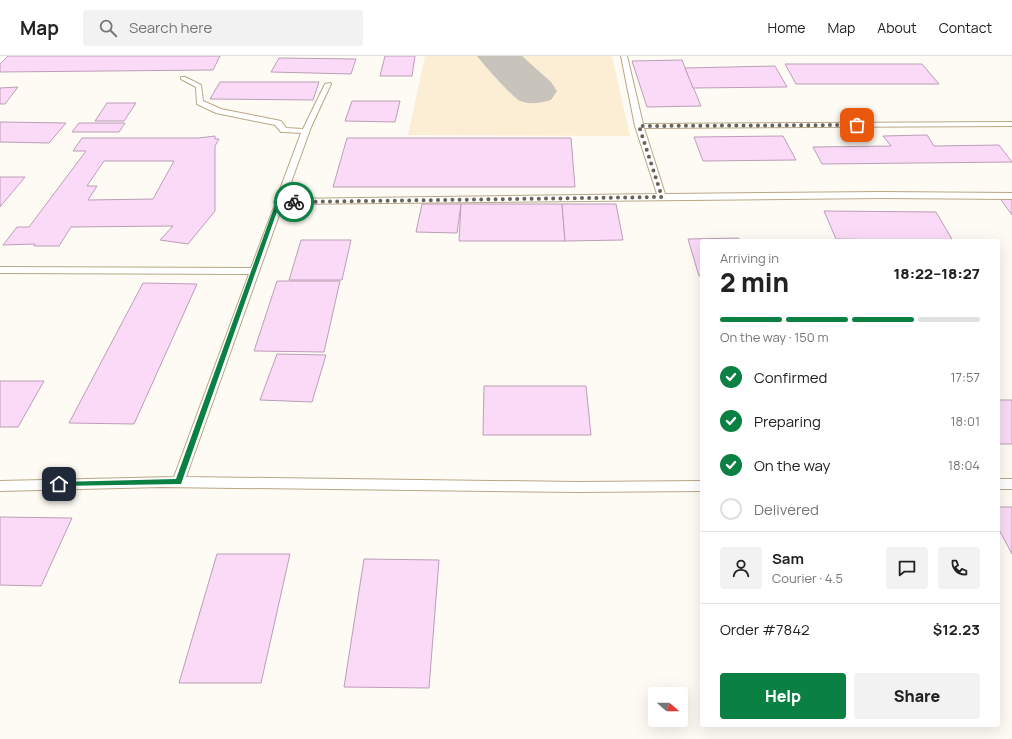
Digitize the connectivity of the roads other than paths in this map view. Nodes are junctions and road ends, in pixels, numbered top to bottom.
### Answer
1 (624, 56) edge
2 (183, 78) dead end
3 (328, 84) dead end
4 (1012, 124) edge
5 (639, 126) junction
6 (305, 131) junction
7 (1012, 196) edge
8 (662, 197) junction
9 (278, 202) junction
10 (0, 270) edge
11 (253, 271) junction
12 (178, 482) junction
13 (1000, 484) edge
14 (1012, 484) edge
15 (0, 486) edge
16 (700, 486) edge

1 - 5 lane
2 - 6 lane
3 - 6 lane
4 - 5 lane
5 - 8 lane
6 - 9 lane
7 - 8 lane
8 - 9 lane
9 - 11 lane
10 - 11 lane
11 - 12 lane
12 - 15 lane
12 - 16 lane
13 - 14 lane

